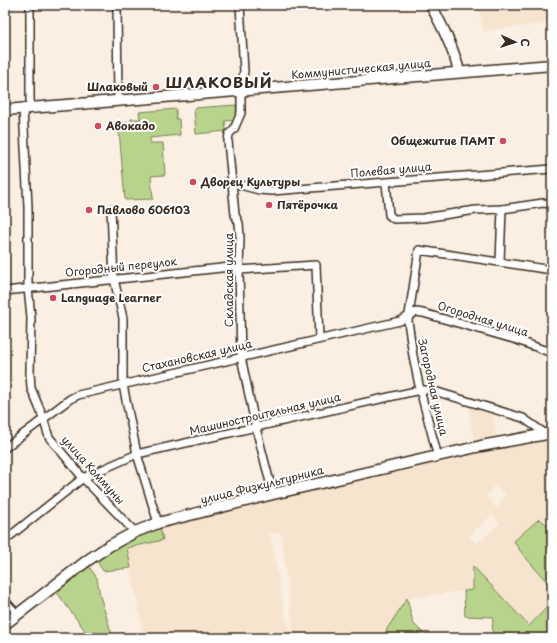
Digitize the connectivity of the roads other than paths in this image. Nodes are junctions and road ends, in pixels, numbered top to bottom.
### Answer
1 (30, 5) edge
2 (117, 5) edge
3 (240, 5) edge
4 (431, 5) edge
5 (552, 65) edge
6 (459, 72) junction
7 (241, 91) junction
8 (118, 101) junction
9 (26, 108) junction
10 (5, 110) edge
11 (552, 169) edge
12 (386, 182) junction
13 (233, 183) junction
14 (552, 206) edge
15 (111, 209) dead end
16 (502, 209) junction
17 (500, 262) junction
18 (239, 268) junction
19 (552, 270) edge
20 (114, 279) junction
21 (28, 288) junction
22 (5, 291) edge
23 (408, 317) junction
24 (319, 339) junction
25 (552, 352) edge
26 (241, 357) junction
27 (124, 385) junction
28 (420, 390) junction
29 (43, 420) junction
30 (256, 428) junction
31 (549, 433) edge
32 (5, 448) edge
33 (137, 454) junction
34 (438, 457) junction
35 (83, 478) junction
36 (273, 494) junction
37 (158, 523) junction
38 (134, 532) junction
39 (5, 540) edge
40 (5, 601) edge
41 (17, 614) junction
42 (5, 624) edge

1 - 9 street, улица Коммуны
2 - 8 street
3 - 7 street, Складская улица
4 - 6 street
5 - 6 street, Коммунистическая улица
6 - 7 street, Коммунистическая улица
7 - 8 street, Коммунистическая улица
7 - 13 street, Складская улица
8 - 9 street, Коммунистическая улица
9 - 10 street, Коммунистическая улица
9 - 21 street, улица Коммуны
11 - 12 street, Полевая улица
12 - 13 street, Полевая улица
12 - 16 street
13 - 18 street, Складская улица
14 - 16 street
15 - 20 street
16 - 17 street
17 - 19 street
17 - 23 street, Загородная улица
18 - 20 street, Огородный переулок
18 - 24 street, Огородный переулок
18 - 26 street, Складская улица
20 - 21 street, Огородный переулок
20 - 27 street
21 - 22 street, Огородный переулок
21 - 29 street, улица Коммуны
23 - 24 street, Стахановская улица
23 - 25 street, Огородная улица
23 - 28 street, Загородная улица
24 - 26 street, Стахановская улица
26 - 27 street, Стахановская улица
26 - 30 street, Складская улица
27 - 29 street, Стахановская улица
27 - 33 street
28 - 30 street, Машиностроительная улица
28 - 31 street, Машиностроительная улица
28 - 34 street, Загородная улица
29 - 32 street, Стахановская улица
29 - 35 street, улица Коммуны
30 - 33 street, Машиностроительная улица
30 - 36 street, Складская улица
31 - 34 street, улица Физкультурника
33 - 35 street, Машиностроительная улица
33 - 37 street
34 - 36 street, улица Физкультурника
35 - 38 street, улица Коммуны
35 - 39 street, Машиностроительная улица
36 - 37 street, улица Физкультурника
37 - 38 street, улица Физкультурника
38 - 41 street, улица Физкультурника
40 - 41 street
41 - 42 street, улица Физкультурника

